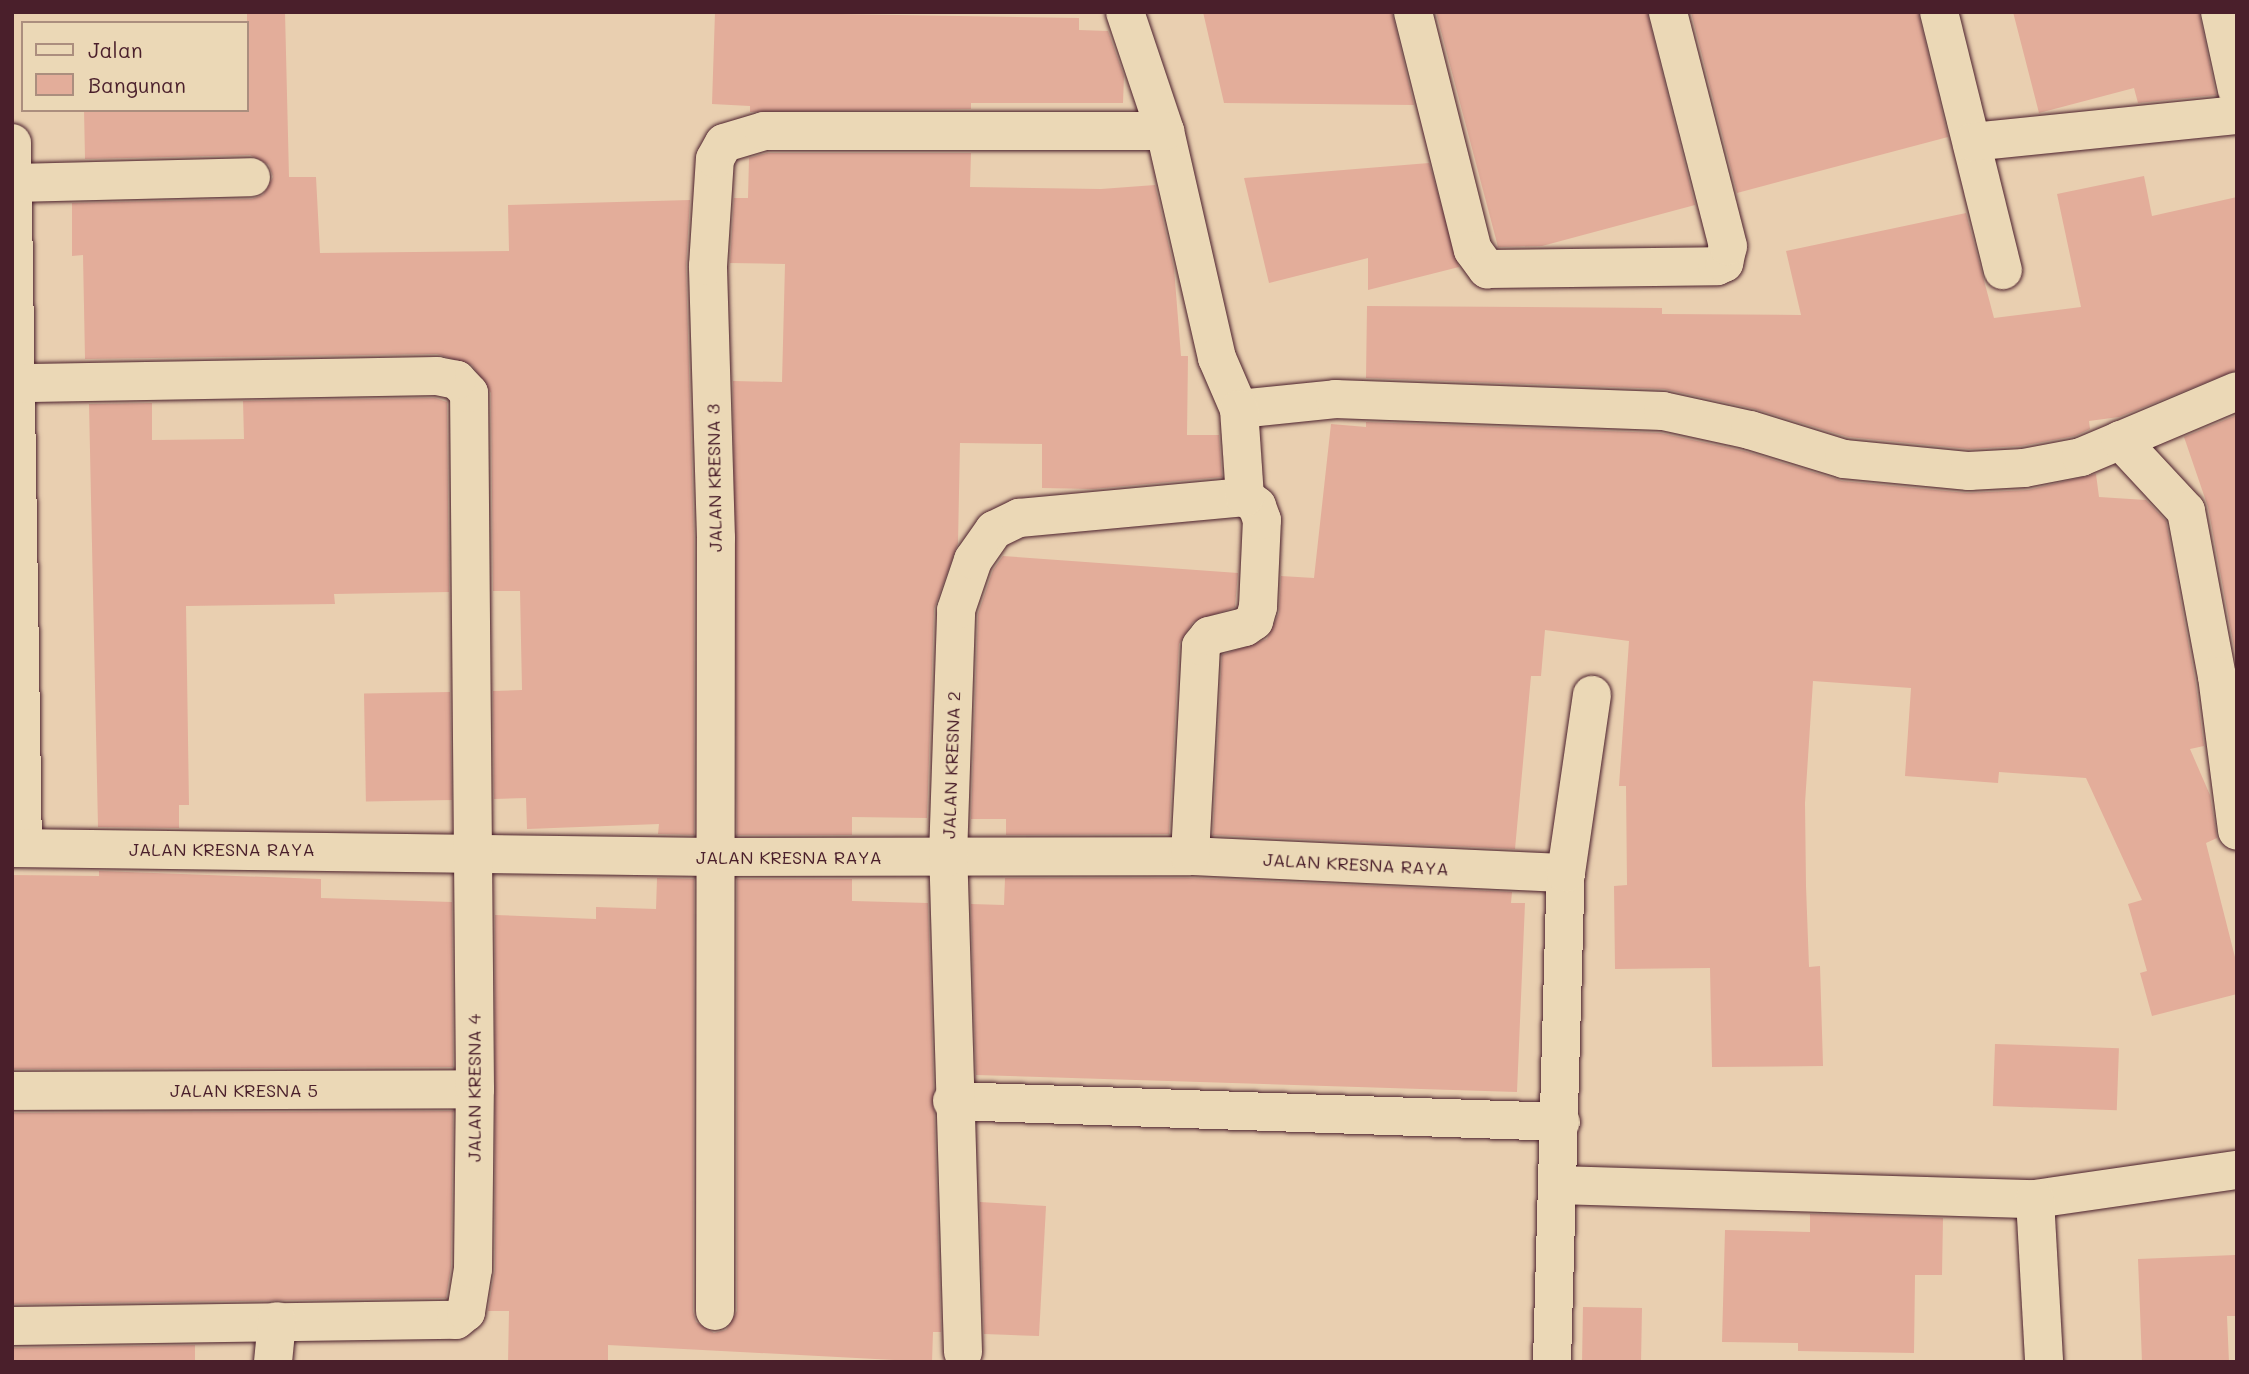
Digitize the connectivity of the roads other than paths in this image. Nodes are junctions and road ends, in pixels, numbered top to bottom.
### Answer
1 (1125, 12) edge
2 (1413, 12) edge
3 (1668, 12) edge
4 (1939, 12) edge
5 (2220, 12) edge
6 (2237, 90) edge
7 (2237, 115) edge
8 (1165, 131) junction
9 (1972, 142) junction
10 (12, 144) edge
11 (251, 177) dead end
12 (13, 183) edge
13 (2003, 270) dead end
14 (16, 383) junction
15 (2237, 391) edge
16 (1239, 409) junction
17 (2120, 440) junction
18 (1245, 497) junction
19 (1592, 695) dead end
20 (2237, 831) edge
21 (18, 848) edge
22 (471, 851) junction
23 (1190, 856) junction
24 (948, 857) junction
25 (713, 858) junction
26 (1566, 873) junction
27 (475, 1089) junction
28 (12, 1091) edge
29 (952, 1101) junction
30 (1561, 1122) junction
31 (2237, 1170) edge
32 (1557, 1185) junction
33 (2035, 1199) junction
34 (715, 1311) dead end
35 (276, 1321) junction
36 (12, 1326) edge
37 (962, 1352) dead end
38 (273, 1362) edge
39 (1552, 1362) edge
40 (2044, 1362) edge

1 - 8 street
2 - 3 street
4 - 9 street
5 - 6 street
7 - 9 street
8 - 16 street
8 - 25 street, JALAN KRESNA 3
9 - 13 street
10 - 12 street
11 - 12 street
12 - 14 street
14 - 21 street
14 - 22 street, JALAN KRESNA 4
15 - 17 street
16 - 17 street
16 - 18 street
17 - 20 street
18 - 23 street
18 - 24 street, JALAN KRESNA 2
19 - 26 street
21 - 22 street, JALAN KRESNA RAYA
22 - 25 street, JALAN KRESNA RAYA
22 - 27 street, JALAN KRESNA 4
23 - 24 street, JALAN KRESNA RAYA
23 - 26 street, JALAN KRESNA RAYA
24 - 25 street, JALAN KRESNA RAYA
24 - 29 street, JALAN KRESNA 2
25 - 34 street, JALAN KRESNA 3
26 - 30 street
27 - 28 street, JALAN KRESNA 5
27 - 35 street, JALAN KRESNA 4
29 - 30 street
29 - 37 street, JALAN KRESNA 2
30 - 32 street
31 - 33 street
32 - 33 street
32 - 39 street
33 - 40 street
35 - 36 street
35 - 38 street

